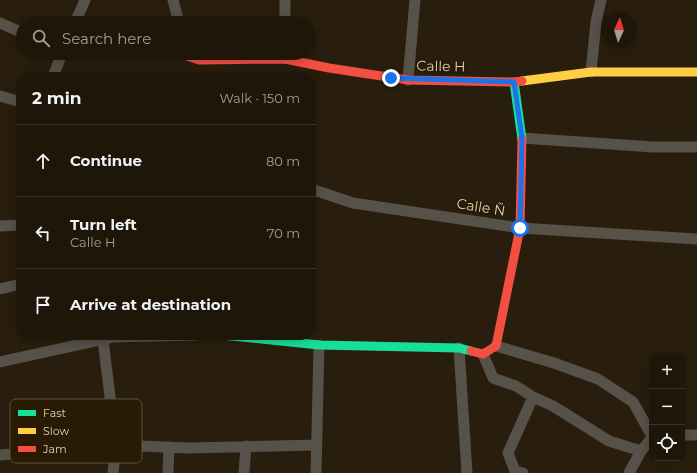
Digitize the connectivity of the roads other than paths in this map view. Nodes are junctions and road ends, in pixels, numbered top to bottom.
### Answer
1 (85, 0) edge
2 (173, 0) edge
3 (285, 0) edge
4 (415, 0) edge
5 (601, 0) edge
6 (78, 16) edge
7 (177, 16) edge
8 (285, 16) edge
9 (0, 23) edge
10 (16, 30) edge
11 (59, 60) edge
12 (300, 60) edge
13 (55, 72) edge
14 (592, 72) junction
15 (697, 72) edge
16 (408, 80) junction
17 (514, 82) junction
18 (0, 96) edge
19 (16, 101) edge
20 (522, 138) junction
21 (697, 147) edge
22 (316, 191) edge
23 (16, 224) edge
24 (0, 226) edge
25 (520, 228) junction
26 (697, 239) edge
27 (16, 285) edge
28 (0, 289) edge
29 (97, 340) edge
30 (110, 340) edge
31 (282, 340) edge
32 (319, 345) junction
33 (496, 346) junction
34 (459, 348) junction
35 (483, 354) junction
36 (0, 362) edge
37 (534, 397) junction
38 (113, 399) edge
39 (649, 431) edge
40 (697, 435) edge
41 (685, 436) edge
42 (649, 441) edge
43 (317, 445) junction
44 (142, 446) edge
45 (246, 446) junction
46 (169, 447) junction
47 (641, 451) junction
48 (10, 454) edge
49 (0, 455) edge
50 (114, 463) edge
51 (113, 473) edge
52 (168, 473) edge
53 (244, 473) edge
54 (316, 473) edge
55 (467, 473) edge
56 (523, 473) edge
57 (629, 473) edge

1 - 6 street
2 - 7 street
3 - 8 street
4 - 16 street
5 - 14 street
9 - 10 street
11 - 13 street
12 - 16 street, Calle H
14 - 15 street, Calle H
14 - 17 street, Calle H
16 - 17 street, Calle H
17 - 20 street
18 - 19 street
20 - 21 street
20 - 25 street
22 - 25 street, Calle Ñ
23 - 24 street
25 - 26 street, Calle Ñ
25 - 33 street
27 - 28 street
29 - 36 street
30 - 38 street
31 - 32 street
32 - 34 street
32 - 43 street
33 - 35 street
33 - 39 street
34 - 35 street
34 - 55 street
35 - 37 street
37 - 47 street
37 - 56 street
40 - 41 street
42 - 47 street
43 - 45 street
43 - 54 street
44 - 46 street
45 - 46 street
45 - 53 street
46 - 52 street
47 - 57 street
48 - 49 street
50 - 51 street

